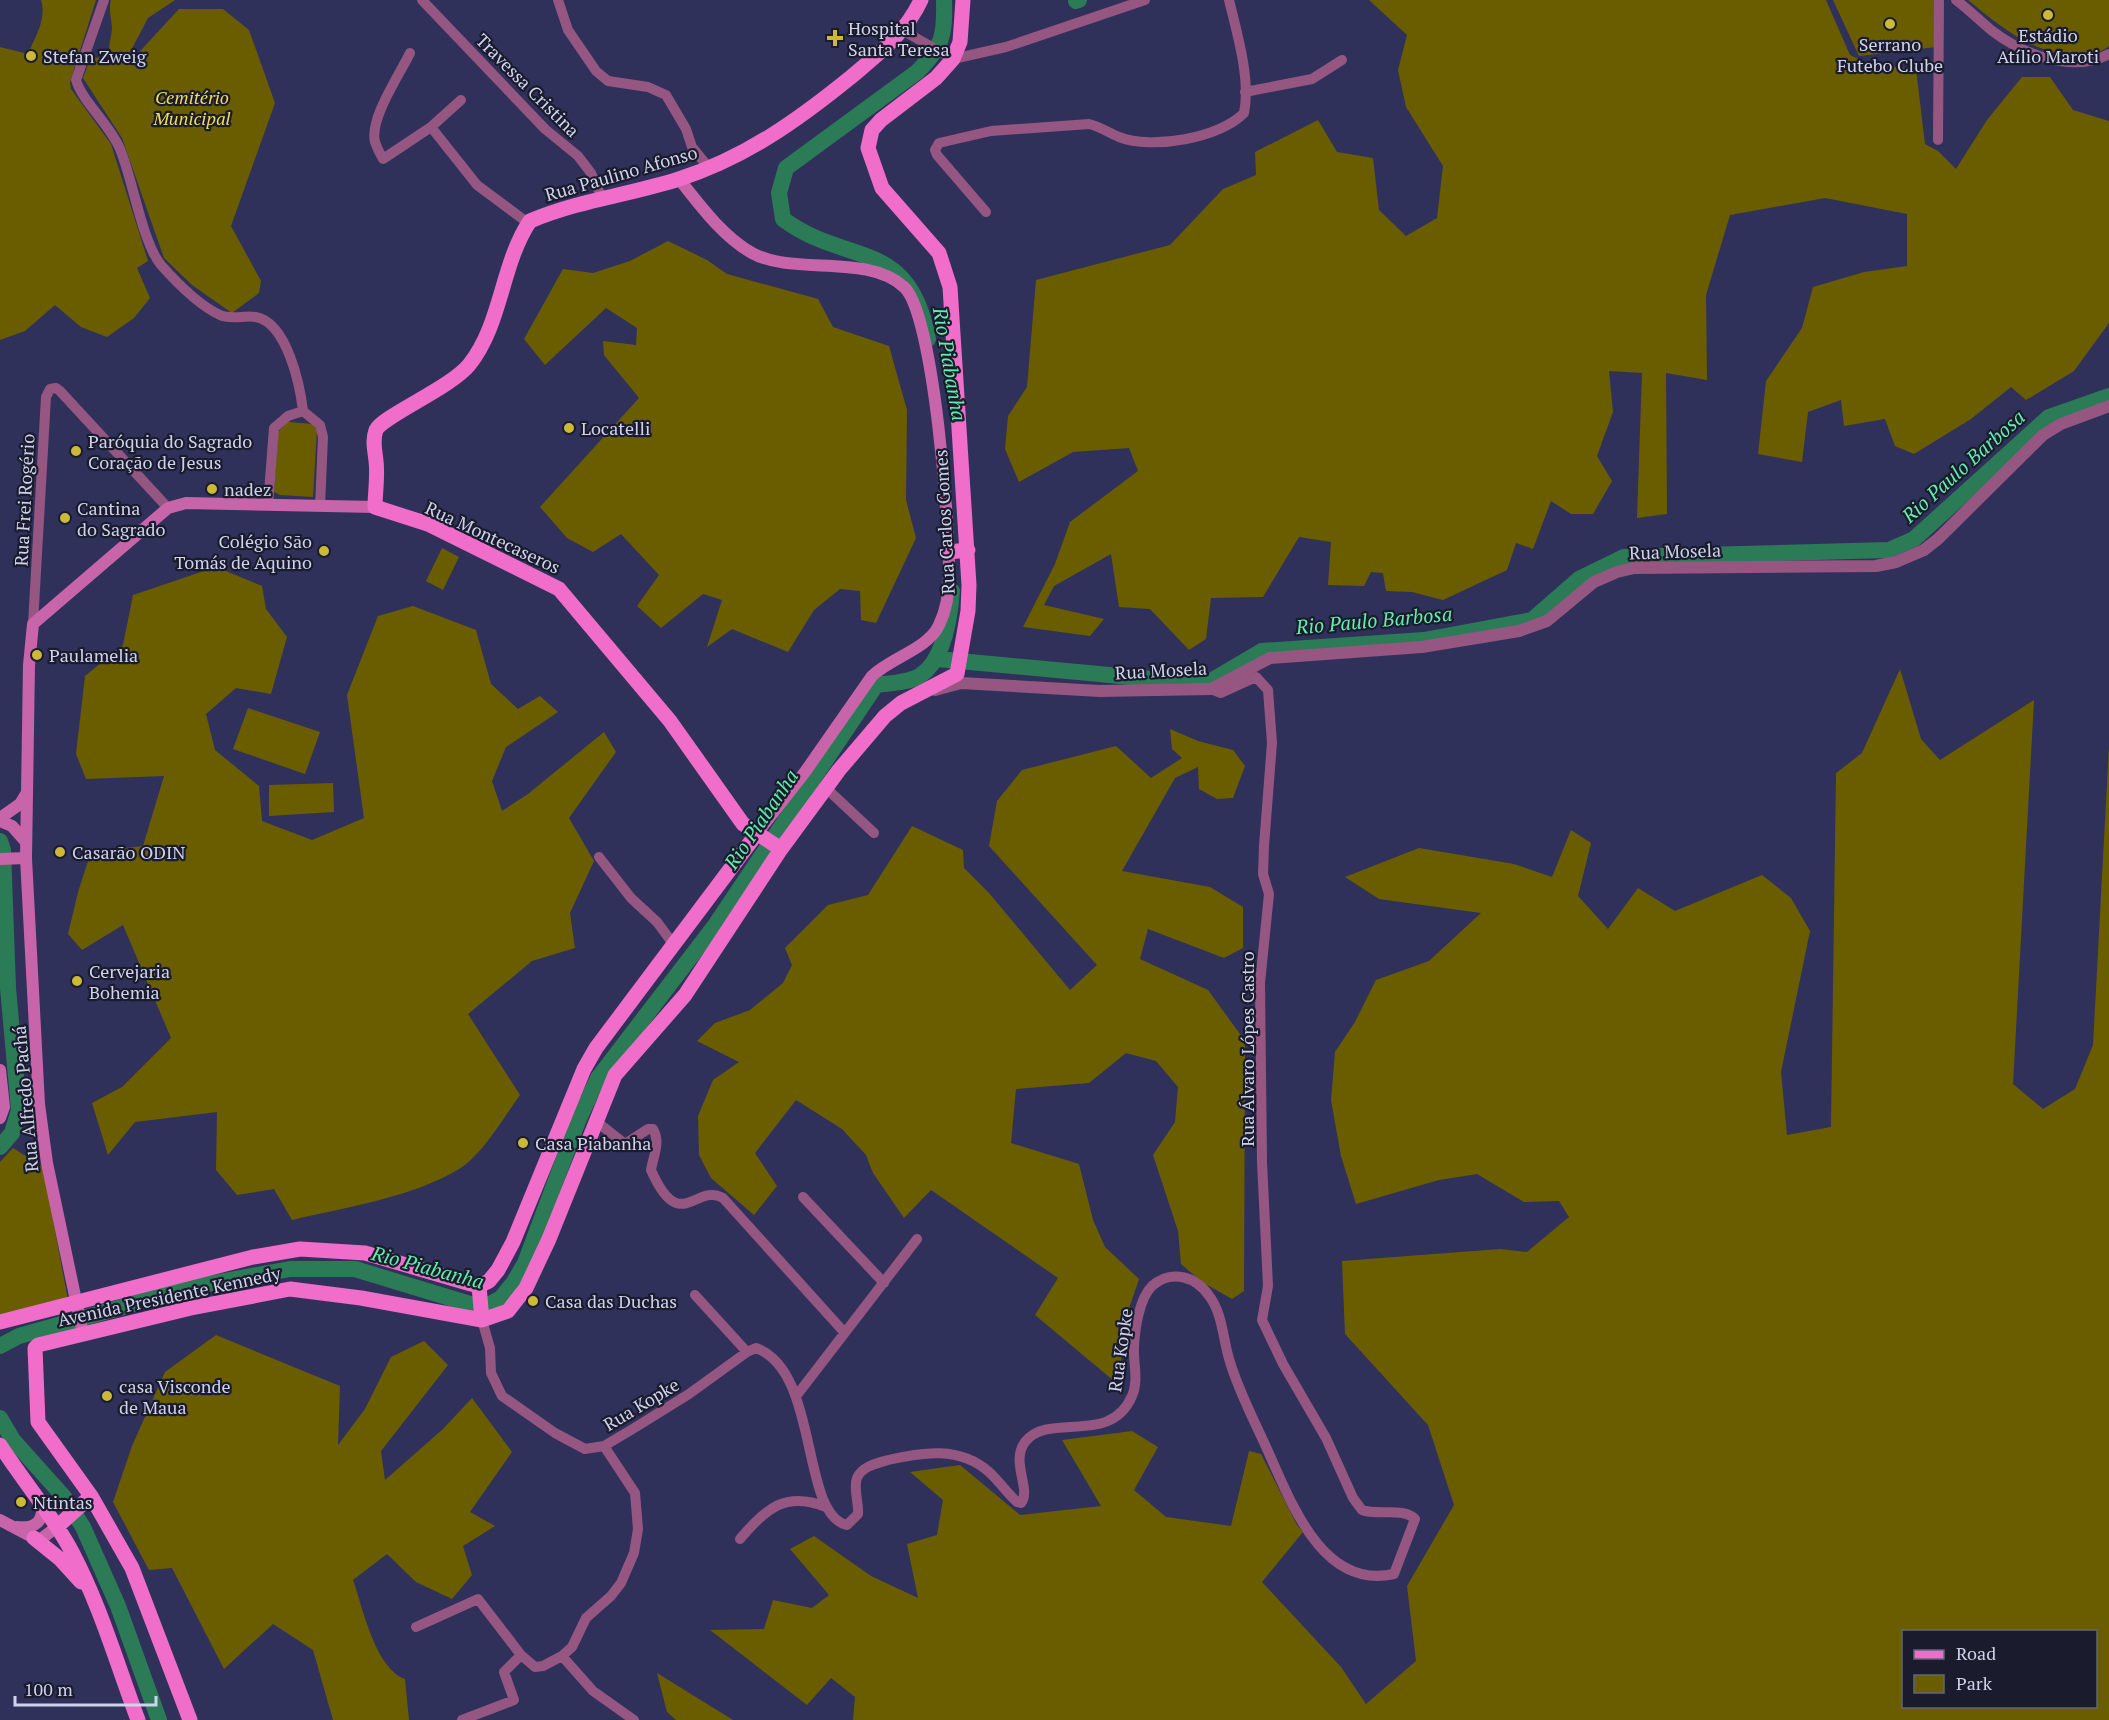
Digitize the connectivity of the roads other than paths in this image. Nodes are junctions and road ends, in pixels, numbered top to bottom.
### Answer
1 (104, 0) edge
2 (422, 0) edge
3 (558, 0) edge
4 (921, 0) edge
5 (963, 0) edge
6 (1145, 0) edge
7 (1229, 0) edge
8 (1939, 0) edge
9 (1956, 0) edge
10 (902, 30) junction
11 (410, 53) dead end
12 (2109, 54) edge
13 (953, 59) junction
14 (1342, 60) dead end
15 (1245, 92) junction
16 (462, 100) dead end
17 (431, 127) junction
18 (1938, 140) dead end
19 (709, 168) junction
20 (679, 179) junction
21 (602, 198) junction
22 (986, 212) dead end
23 (528, 223) junction
24 (2109, 406) edge
25 (303, 411) junction
26 (268, 505) junction
27 (320, 506) junction
28 (375, 507) junction
29 (168, 508) junction
30 (968, 550) junction
31 (948, 552) junction
32 (33, 624) junction
33 (959, 679) junction
34 (1211, 688) junction
35 (827, 789) junction
36 (27, 793) junction
37 (0, 820) edge
38 (758, 832) junction
39 (874, 833) dead end
40 (26, 842) junction
41 (781, 849) junction
42 (599, 857) dead end
43 (21, 858) junction
44 (0, 859) edge
45 (674, 945) junction
46 (0, 1070) edge
47 (0, 1118) edge
48 (597, 1122) junction
49 (803, 1197) dead end
50 (917, 1239) dead end
51 (884, 1283) junction
52 (479, 1286) junction
53 (694, 1295) dead end
54 (77, 1306) junction
55 (482, 1320) junction
56 (0, 1322) edge
57 (82, 1332) junction
58 (844, 1332) junction
59 (747, 1353) junction
60 (797, 1395) junction
61 (0, 1445) edge
62 (604, 1446) junction
63 (91, 1496) junction
64 (42, 1503) junction
65 (826, 1507) junction
66 (1414, 1519) joint
67 (5, 1523) edge
68 (58, 1526) junction
69 (34, 1538) junction
70 (740, 1539) dead end
71 (94, 1598) junction
72 (416, 1627) dead end
73 (521, 1655) junction
74 (562, 1656) junction
75 (138, 1720) edge
76 (190, 1720) edge
77 (462, 1720) edge
78 (634, 1720) edge

1 - 25 street
2 - 21 street, Travessa Cristina
3 - 19 street
4 - 10 main road, Rua Paulino Afonso
5 - 13 main road
6 - 13 street
7 - 15 street
8 - 18 street
9 - 12 street
10 - 13 street
10 - 19 main road, Rua Paulino Afonso
11 - 17 street
13 - 30 main road, Rua Carlos Gomes
14 - 15 street
15 - 22 street
16 - 17 street
17 - 23 street
19 - 20 main road, Rua Paulino Afonso
20 - 21 main road, Rua Paulino Afonso
20 - 31 main road
21 - 23 main road, Rua Paulino Afonso
23 - 28 main road, Rua Paulino Afonso
24 - 34 street, Rua Mosela
25 - 26 street
25 - 27 street
26 - 27 main road, Rua Montecaseros
26 - 29 main road, Rua Montecaseros
27 - 28 main road, Rua Montecaseros
28 - 38 main road, Rua Montecaseros
29 - 32 main road
29 - 32 street, Rua Frei Rogério
30 - 31 main road
30 - 33 main road, Rua Carlos Gomes
31 - 38 main road
32 - 36 main road, Rua Alfredo Pachá
33 - 34 street, Rua Mosela
33 - 35 main road
34 - 66 street, Rua Álvaro Lópes Castro
35 - 39 street
35 - 41 main road
36 - 37 main road
36 - 40 main road, Rua Alfredo Pachá
37 - 40 main road
38 - 41 main road, Rua Montecaseros
38 - 45 main road
40 - 43 main road, Rua Alfredo Pachá
41 - 48 main road
42 - 45 street
43 - 44 main road
43 - 54 main road, Rua Alfredo Pachá
45 - 52 main road
46 - 47 main road
48 - 55 main road
48 - 58 street
49 - 51 street
50 - 51 street
51 - 58 street
52 - 54 main road, Avenida Presidente Kennedy
52 - 55 main road
53 - 59 street
54 - 56 main road, Avenida Presidente Kennedy
54 - 57 main road, Rua Alfredo Pachá
55 - 57 main road, Avenida Presidente Kennedy
55 - 62 street, Rua Kopke
57 - 63 main road, Avenida Presidente Kennedy
58 - 60 street
59 - 60 street
59 - 62 street, Rua Kopke
60 - 65 street
61 - 64 main road
62 - 74 street
63 - 68 main road
63 - 76 main road
64 - 67 main road
64 - 68 main road
65 - 66 street, Rua Kopke
65 - 70 street
67 - 69 main road
68 - 69 main road
68 - 71 main road
69 - 71 main road
71 - 75 main road
72 - 73 street
73 - 74 street
73 - 77 street
74 - 78 street

